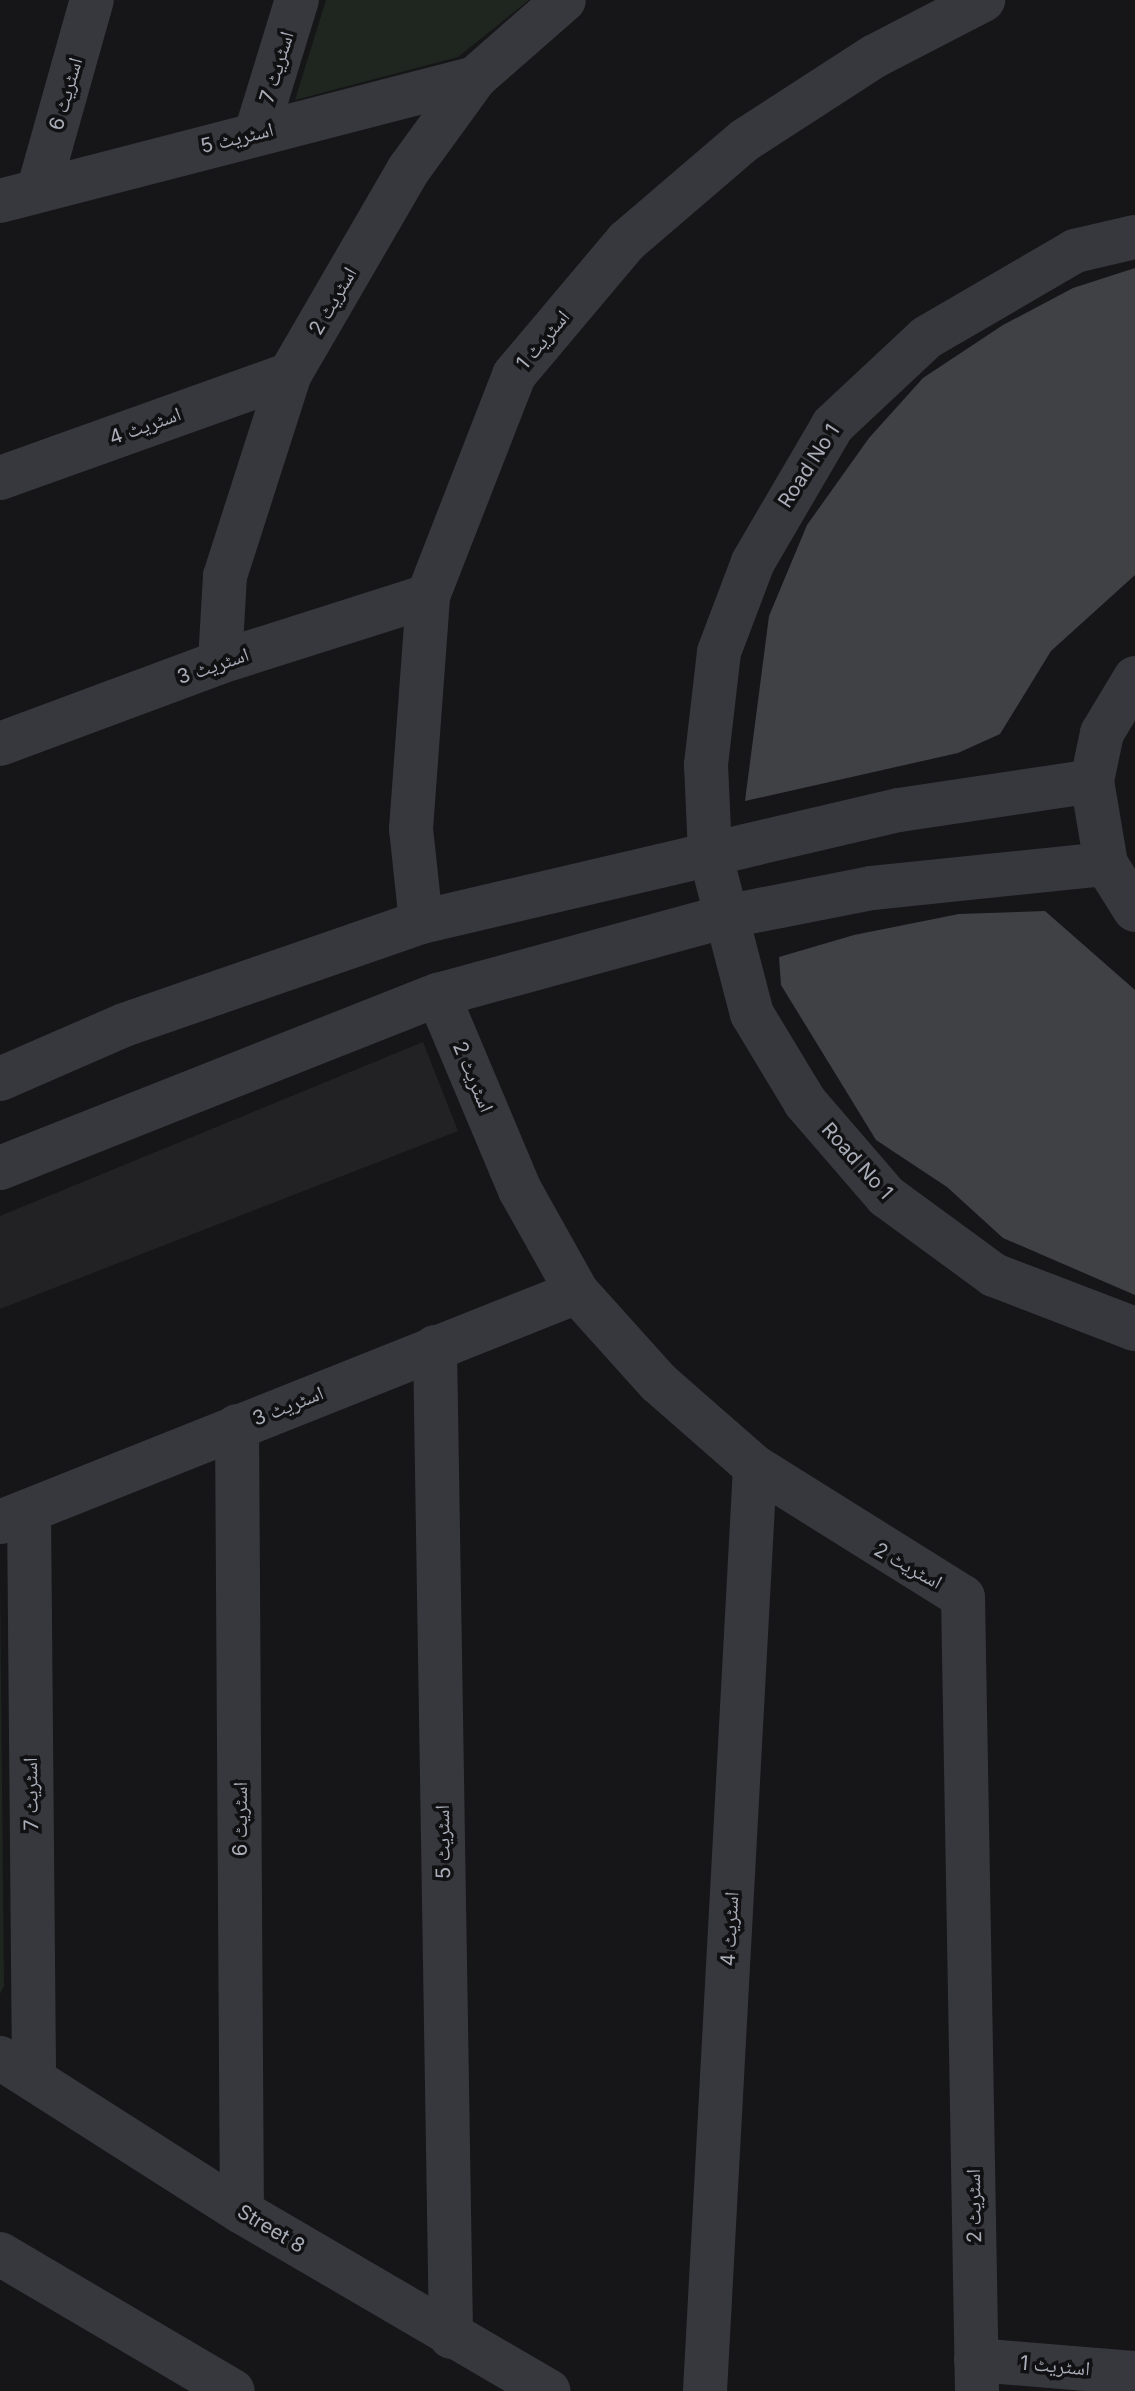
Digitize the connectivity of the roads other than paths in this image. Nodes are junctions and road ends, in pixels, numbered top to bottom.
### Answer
1 (92, 0) edge
2 (297, 0) edge
3 (564, 0) edge
4 (983, 0) edge
5 (475, 78) junction
6 (256, 133) junction
7 (20, 194) edge
8 (1135, 237) edge
9 (290, 374) junction
10 (0, 478) edge
11 (428, 596) junction
12 (220, 662) junction
13 (1135, 678) edge
14 (0, 744) edge
15 (1092, 781) junction
16 (710, 853) junction
17 (1106, 864) junction
18 (1135, 910) edge
19 (724, 917) junction
20 (421, 922) junction
21 (438, 995) junction
22 (0, 1079) edge
23 (0, 1168) edge
24 (577, 1292) junction
25 (1135, 1329) edge
26 (435, 1347) junction
27 (237, 1426) junction
28 (755, 1467) junction
29 (14, 1517) edge
30 (17, 2067) edge
31 (242, 2212) junction
32 (0, 2254) edge
33 (451, 2337) junction
34 (1135, 2373) edge
35 (976, 2376) edge
36 (233, 2391) edge
37 (548, 2391) edge
38 (705, 2391) edge

1 - 7 street, اسٹریٹ 6
2 - 6 street, اسٹریٹ 7
3 - 5 street, اسٹریٹ 2
4 - 11 street, اسٹریٹ 1
5 - 6 street, اسٹریٹ 5
5 - 9 street, اسٹریٹ 2
6 - 7 street, اسٹریٹ 5
8 - 16 street, Road No 1
9 - 10 street, اسٹریٹ 4
9 - 12 street, اسٹریٹ 2
11 - 12 street, اسٹریٹ 3
11 - 20 street, اسٹریٹ 1
12 - 14 street, اسٹریٹ 3
13 - 15 street
15 - 16 street
15 - 17 street
16 - 19 street, Road No 1
16 - 20 street
17 - 18 street
17 - 19 street
19 - 21 street
19 - 25 street, Road No 1
20 - 22 street
21 - 23 street
21 - 24 street, اسٹریٹ 2
24 - 26 street, اسٹریٹ 3
24 - 28 street, اسٹریٹ 2
26 - 27 street, اسٹریٹ 3
26 - 33 street, اسٹریٹ 5
27 - 29 street, اسٹریٹ 3
27 - 31 street, اسٹریٹ 6
28 - 35 street, اسٹریٹ 2
28 - 38 street, اسٹریٹ 4
29 - 30 street, اسٹریٹ 7
30 - 31 street, Street 8
31 - 33 street, Street 8
32 - 36 street
33 - 37 street, Street 8
34 - 35 street, اسٹریٹ 1

